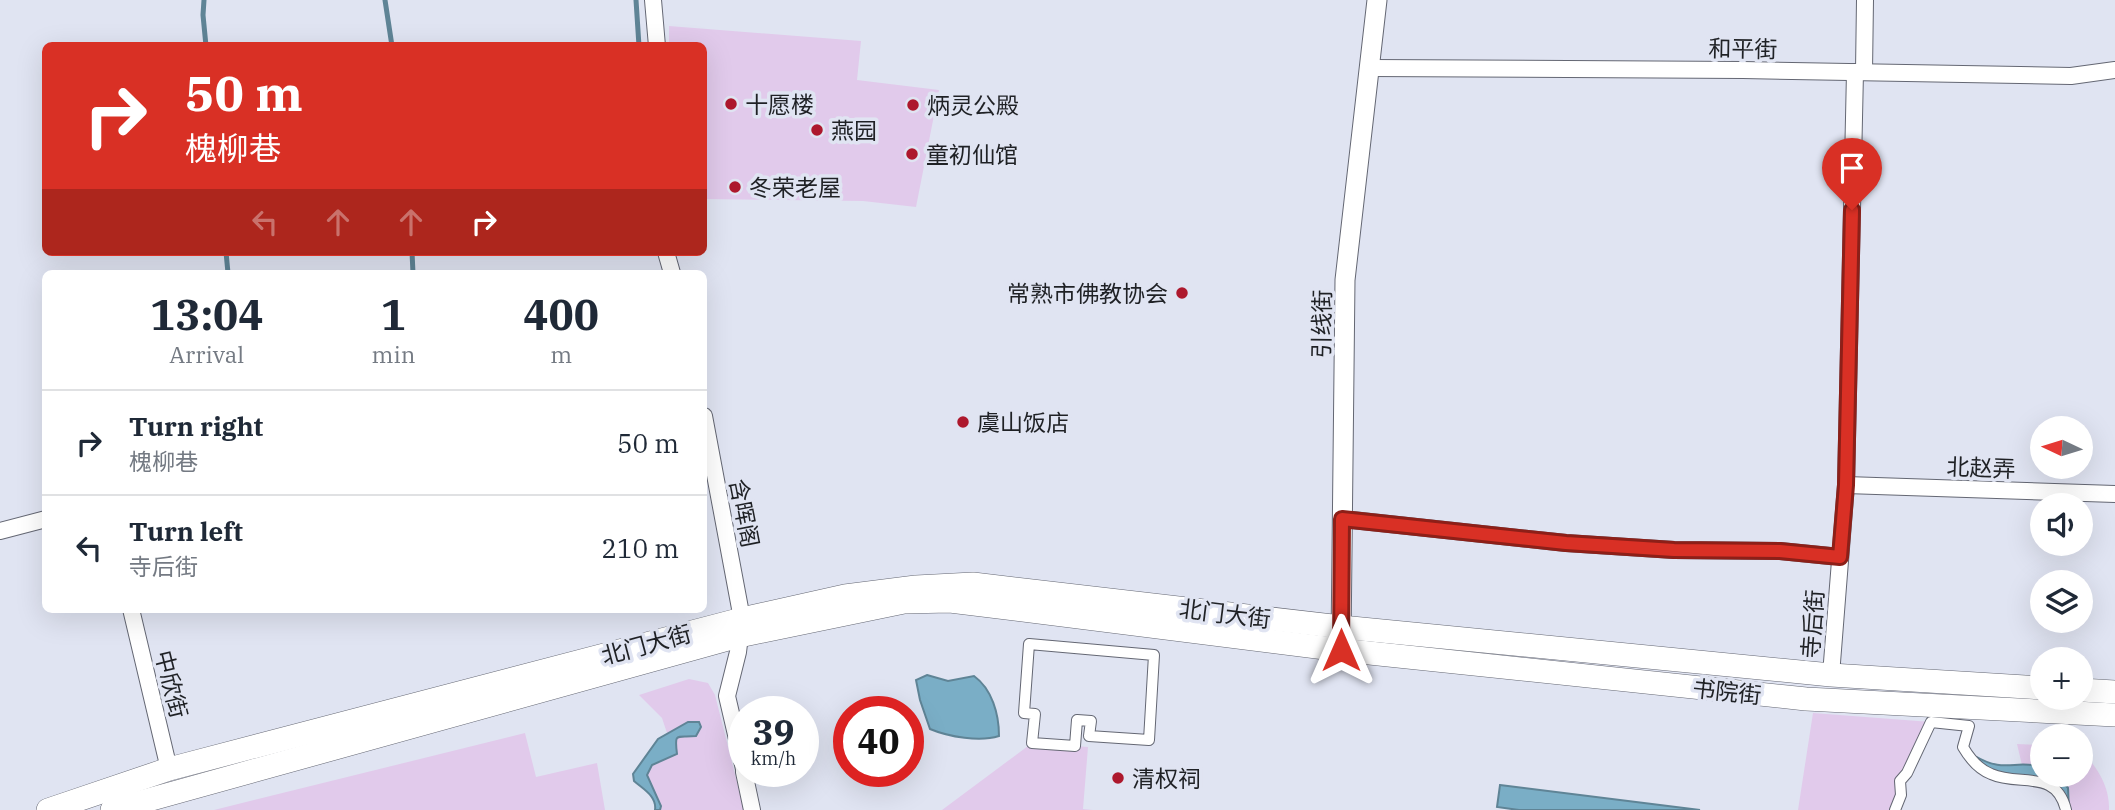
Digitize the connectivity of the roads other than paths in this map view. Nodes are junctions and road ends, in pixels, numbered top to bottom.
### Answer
1 (653, 0) edge
2 (1377, 0) edge
3 (1865, 0) edge
4 (657, 42) edge
5 (1371, 68) junction
6 (2115, 70) edge
7 (1859, 72) junction
8 (707, 434) edge
9 (1846, 485) junction
10 (2115, 494) edge
11 (1342, 519) junction
12 (42, 521) edge
13 (0, 531) edge
14 (1840, 557) junction
15 (132, 613) edge
16 (740, 627) junction
17 (1341, 627) junction
18 (1341, 650) junction
19 (1830, 675) junction
20 (2030, 687) edge
21 (2093, 691) edge
22 (2115, 692) edge
23 (728, 700) edge
24 (1024, 713) joint
25 (2115, 715) edge
26 (169, 769) junction
27 (747, 787) edge
28 (48, 810) edge
29 (112, 810) edge
30 (752, 810) edge
31 (1895, 810) edge
32 (2066, 810) edge

1 - 4 street
2 - 5 street, 引线街
3 - 7 street, 寺后街
5 - 7 street, 和平街
5 - 11 street, 引线街
6 - 7 street, 和平街
7 - 9 street, 寺后街
8 - 16 street, 含晖阁
9 - 10 street, 北赵弄
9 - 14 street, 寺后街
11 - 14 street
11 - 17 street, 引线街
12 - 13 street
14 - 19 street, 寺后街
15 - 26 street, 中欣街
16 - 17 main road, 北门大街
16 - 18 main road, 北门大街
16 - 23 street, 含晖阁
16 - 26 main road, 北门大街
16 - 29 main road, 北门大街
17 - 18 street, 引线街
17 - 19 main road, 书院街
18 - 25 main road, 书院街
19 - 20 main road, 书院街
21 - 22 main road
24 - 24 street
26 - 28 main road, 北门大街
27 - 30 street, 含晖阁
31 - 32 street

